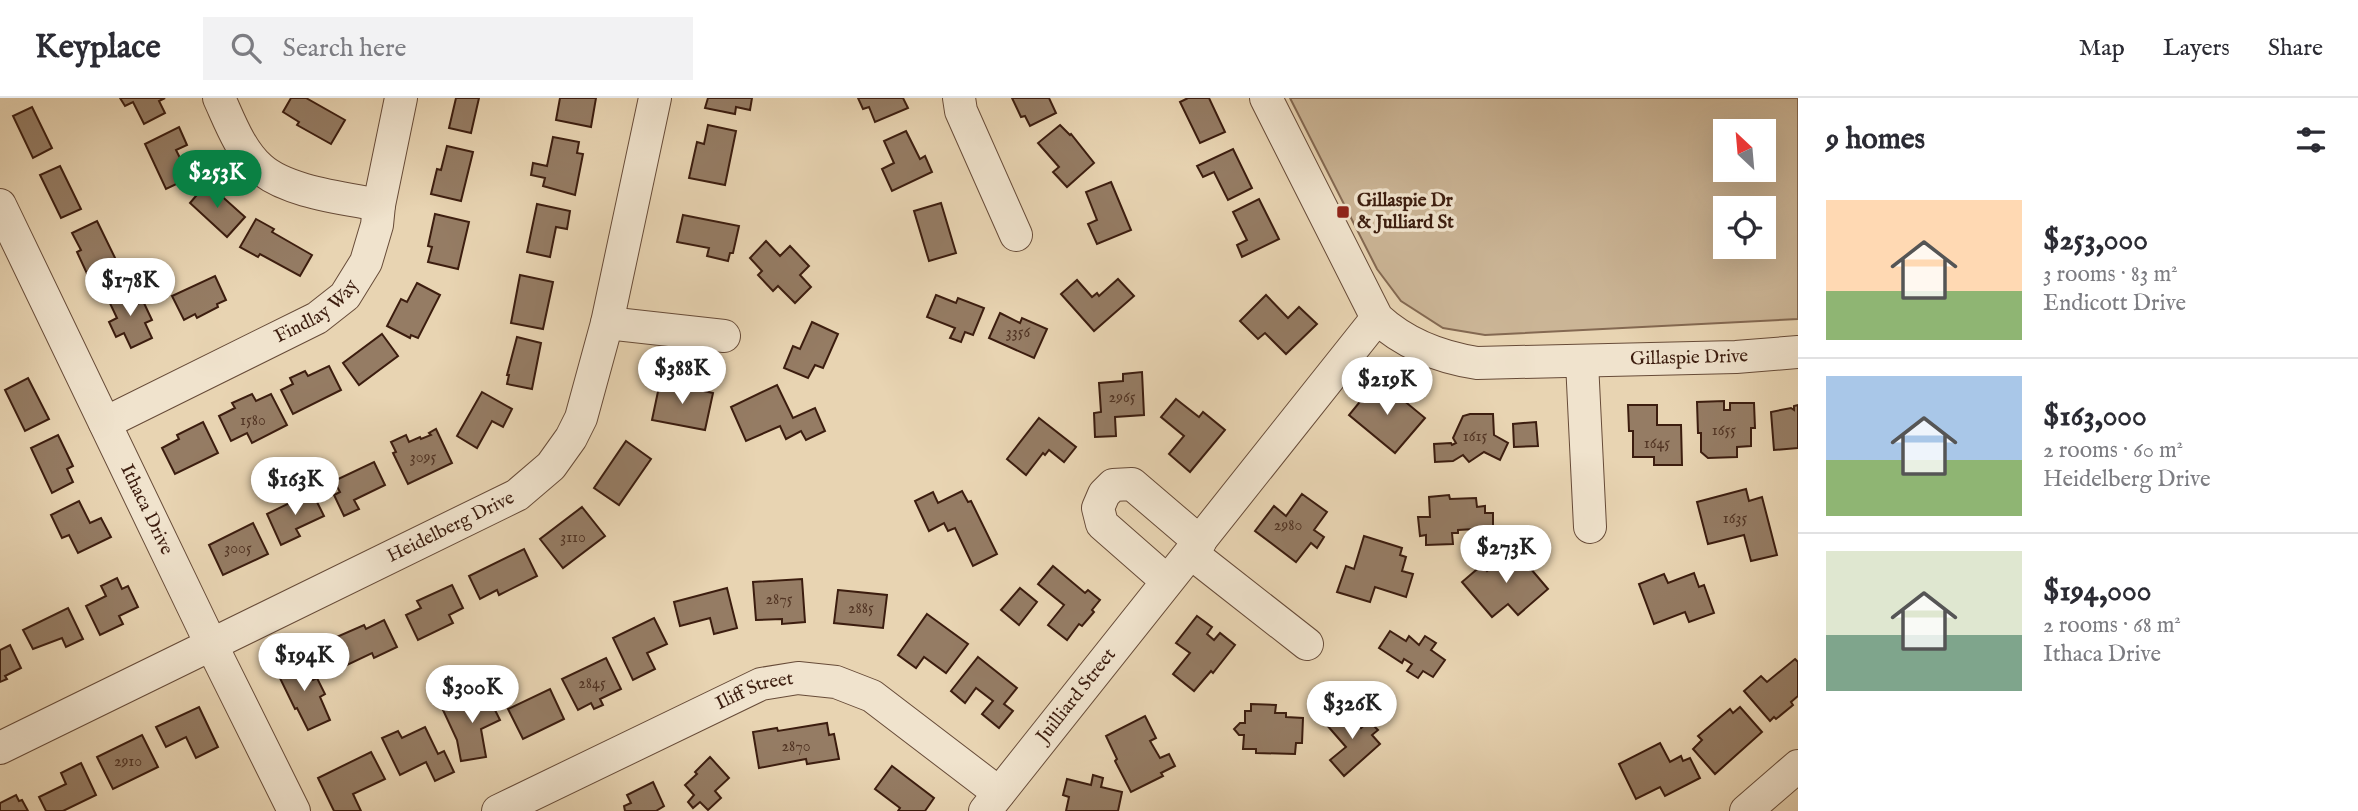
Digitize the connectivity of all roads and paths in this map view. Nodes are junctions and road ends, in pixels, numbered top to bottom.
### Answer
1 (219, 98) edge
2 (401, 98) edge
3 (655, 98) edge
4 (958, 98) edge
5 (1266, 98) edge
6 (379, 205) junction
7 (4, 225) edge
8 (1016, 235) dead end
9 (1377, 318) junction
10 (607, 323) junction
11 (724, 336) dead end
12 (1798, 352) edge
13 (1582, 362) junction
14 (105, 423) junction
15 (1590, 527) dead end
16 (1196, 547) junction
17 (1167, 581) junction
18 (211, 644) junction
19 (1307, 644) dead end
20 (0, 748) edge
21 (1798, 766) edge
22 (992, 802) edge
23 (295, 811) edge
24 (498, 811) edge
25 (1746, 811) edge

1 - 6 street
2 - 6 street, Findlay Way
3 - 10 street, Heidelberg Drive
4 - 8 street
5 - 9 street, Gillaspie Drive
6 - 14 street, Findlay Way
7 - 14 street, Ithaca Drive
9 - 13 street, Gillaspie Drive
9 - 16 street, Juilliard Street
10 - 11 street
10 - 18 street, Heidelberg Drive
12 - 13 street, Gillaspie Drive
13 - 15 street
14 - 18 street, Ithaca Drive
16 - 17 street, Juilliard Street
16 - 17 street
16 - 19 street
17 - 22 street, Juilliard Street
18 - 20 street, Heidelberg Drive
18 - 23 street, Ithaca Drive
21 - 25 street
22 - 24 street, Iliff Street

